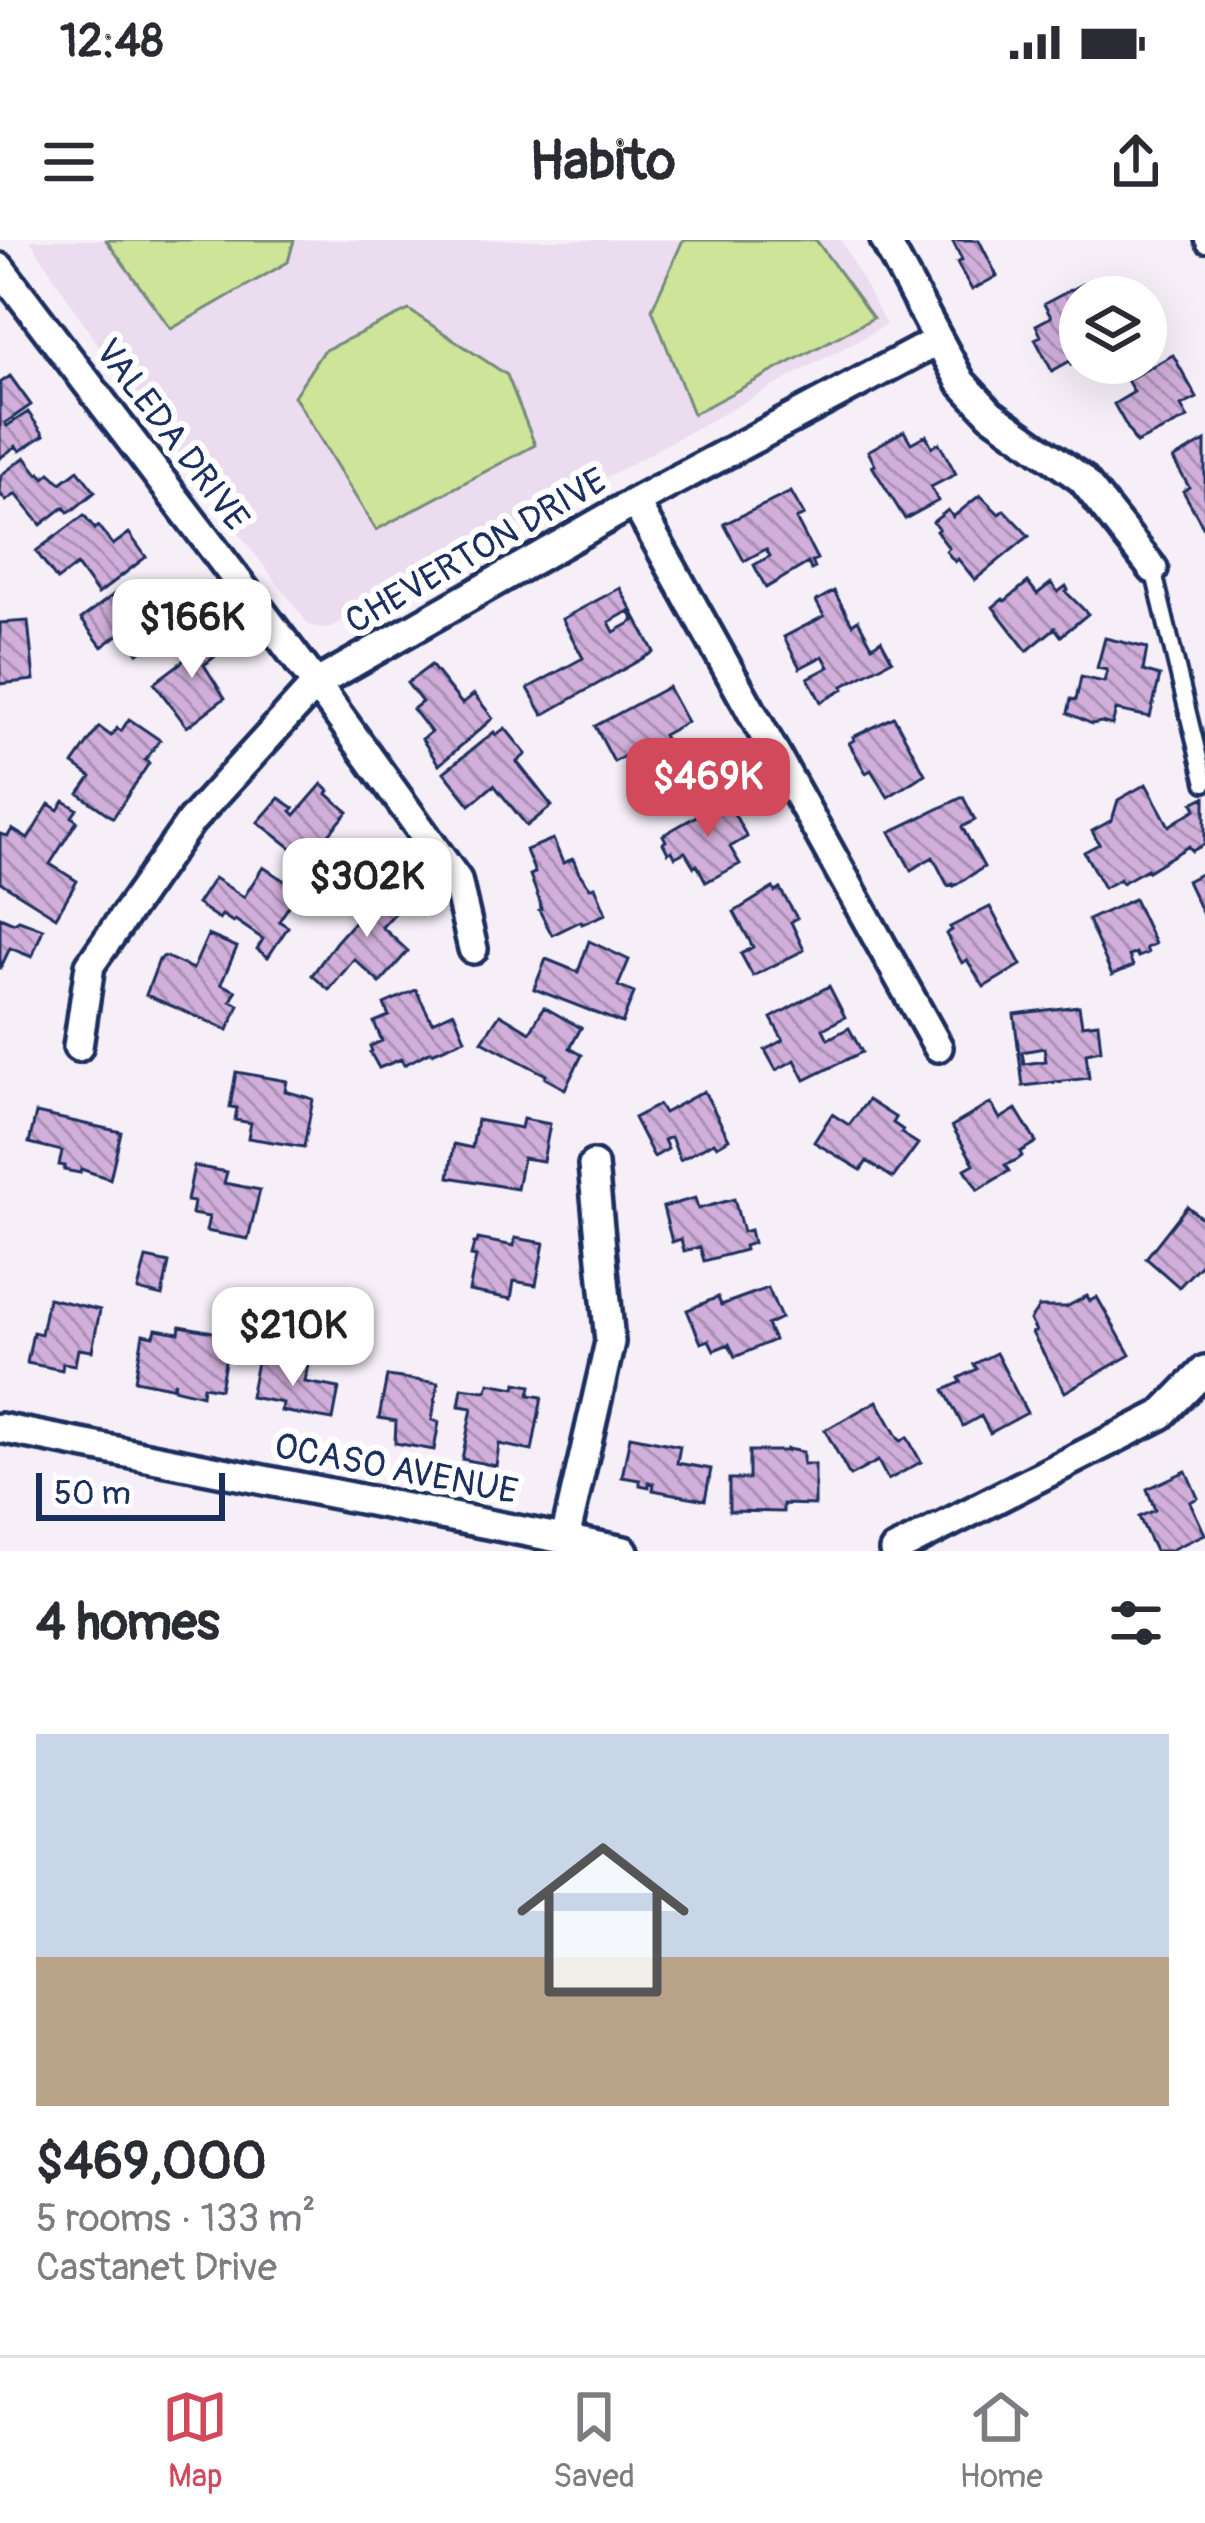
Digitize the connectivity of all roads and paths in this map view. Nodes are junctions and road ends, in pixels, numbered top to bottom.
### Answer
1 (885, 240) edge
2 (0, 268) edge
3 (938, 341) junction
4 (634, 502) junction
5 (1153, 569) joint
6 (316, 684) junction
7 (1205, 783) edge
8 (473, 949) dead end
9 (78, 1047) dead end
10 (938, 1047) dead end
11 (593, 1165) dead end
12 (1205, 1370) edge
13 (0, 1428) edge
14 (565, 1539) junction
15 (624, 1551) edge
16 (894, 1551) edge

1 - 3 street
2 - 6 street, VALEDA DRIVE
3 - 4 street, CHEVERTON DRIVE
3 - 5 street
4 - 6 street, CHEVERTON DRIVE
4 - 10 street
5 - 7 lane
6 - 8 street, VALEDA DRIVE
6 - 9 street, CHEVERTON DRIVE
11 - 14 street
12 - 16 street
13 - 14 street, OCASO AVENUE
14 - 15 street, OCASO AVENUE

